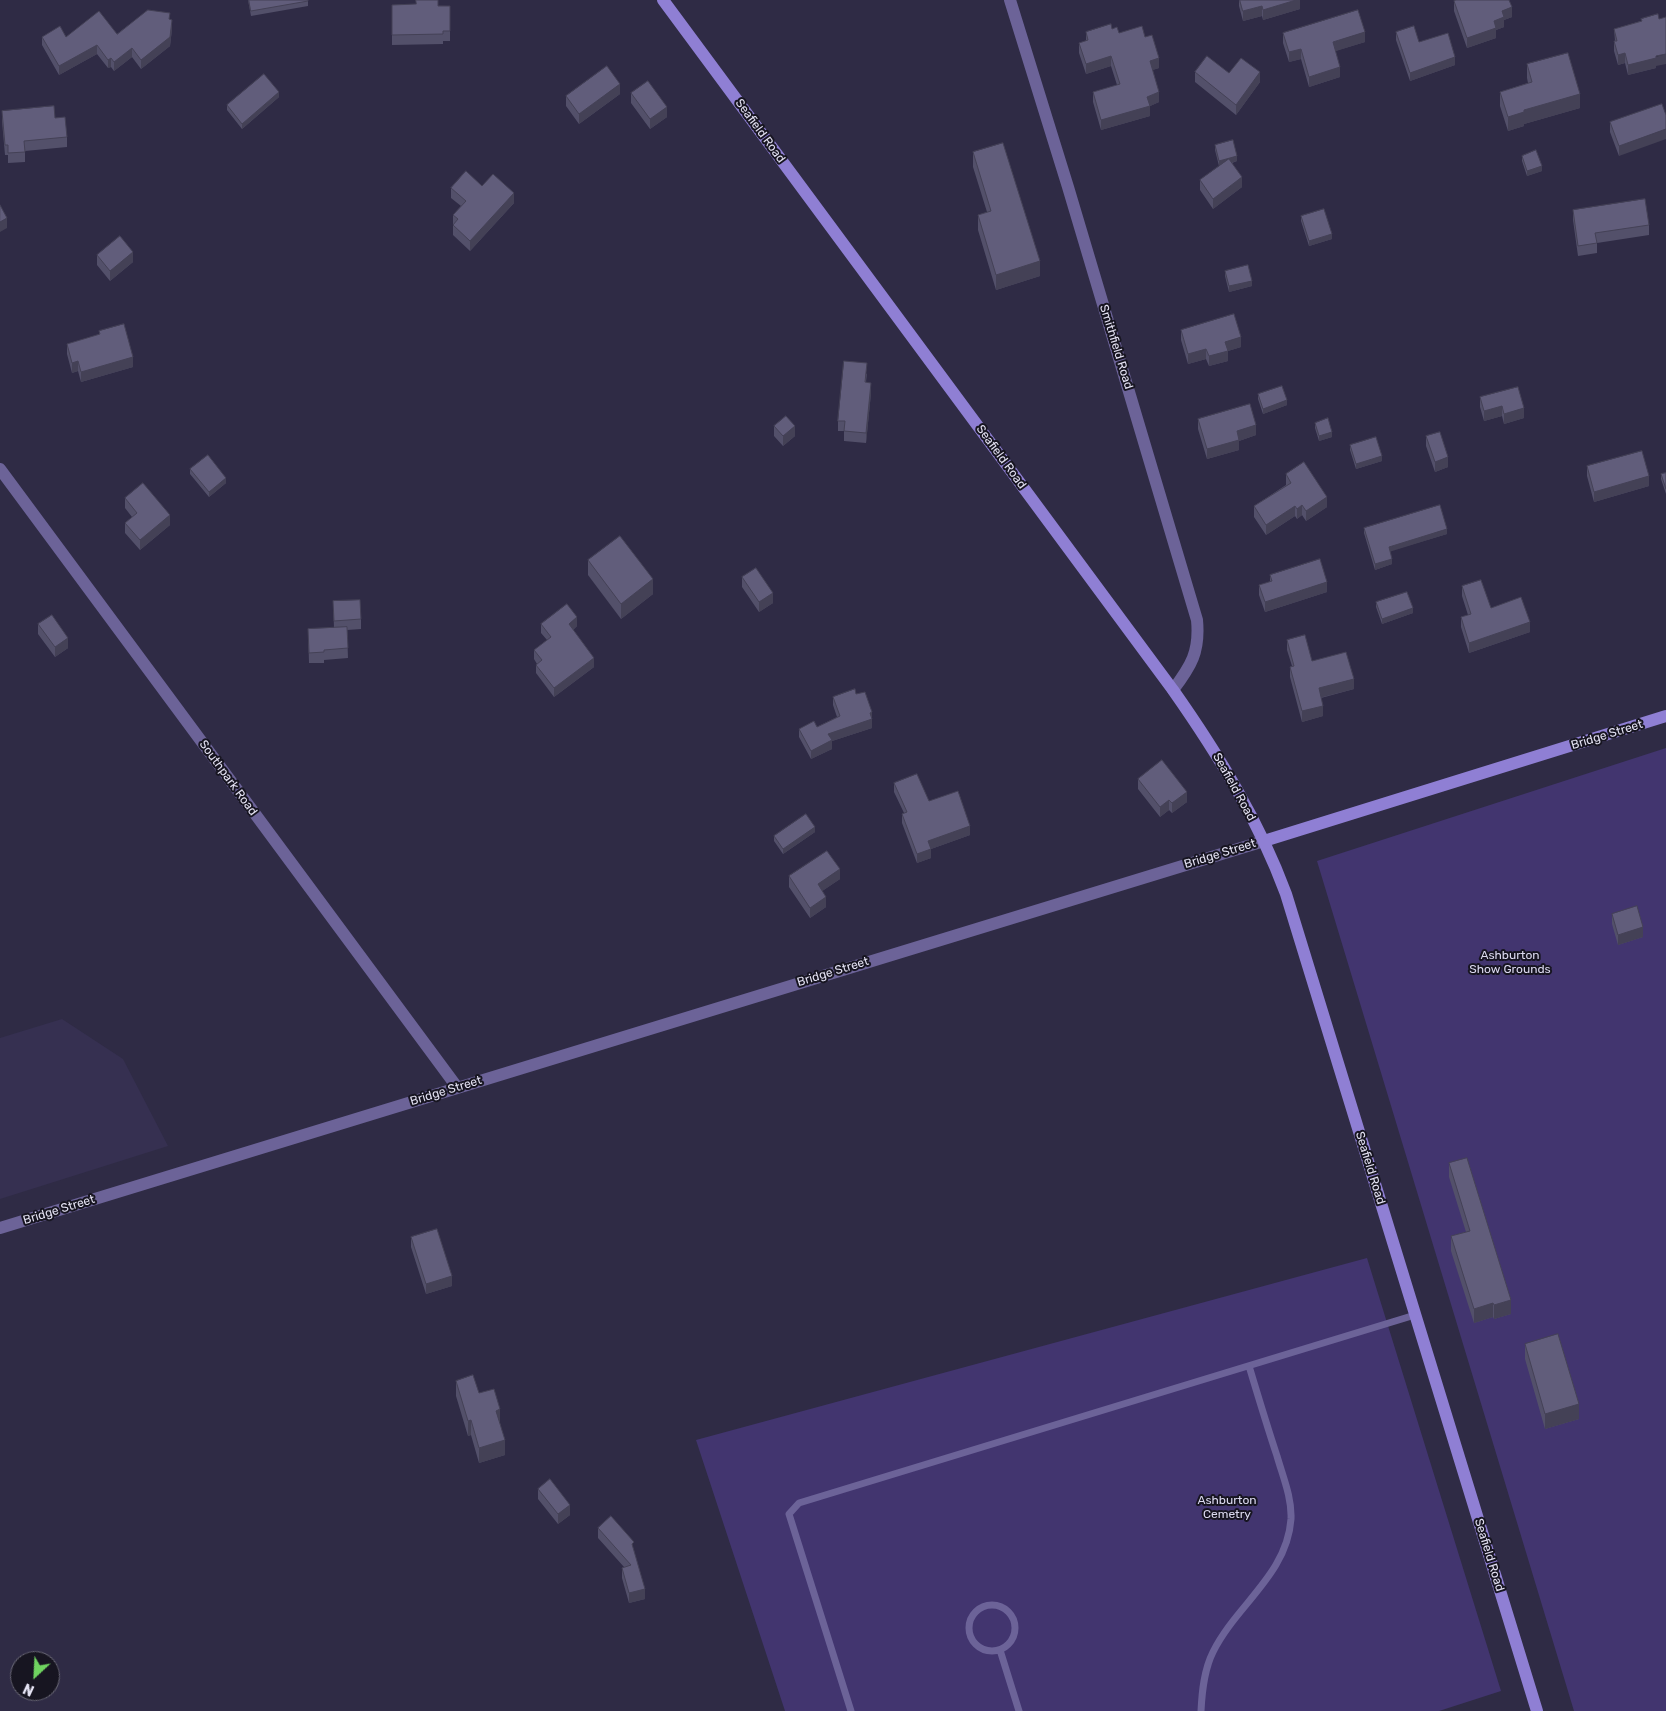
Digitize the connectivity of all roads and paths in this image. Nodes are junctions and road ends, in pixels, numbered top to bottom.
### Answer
1 (663, 0) edge
2 (1010, 0) edge
3 (0, 469) edge
4 (1173, 690) junction
5 (1666, 716) edge
6 (1264, 841) junction
7 (457, 1088) junction
8 (0, 1228) edge
9 (1415, 1315) junction
10 (1249, 1366) junction
11 (1000, 1650) junction
12 (851, 1711) edge
13 (1019, 1711) edge
14 (1201, 1711) edge
15 (1537, 1711) edge

1 - 4 street, Seafield Road
2 - 4 street, Smithfield Road
3 - 7 street, Southpark Road
4 - 6 street, Seafield Road
5 - 6 street, Bridge Street
6 - 7 street, Bridge Street
6 - 9 street, Seafield Road
7 - 8 street, Bridge Street
9 - 10 lane
9 - 15 street, Seafield Road
10 - 12 lane
10 - 14 lane
11 - 11 lane
11 - 13 lane

